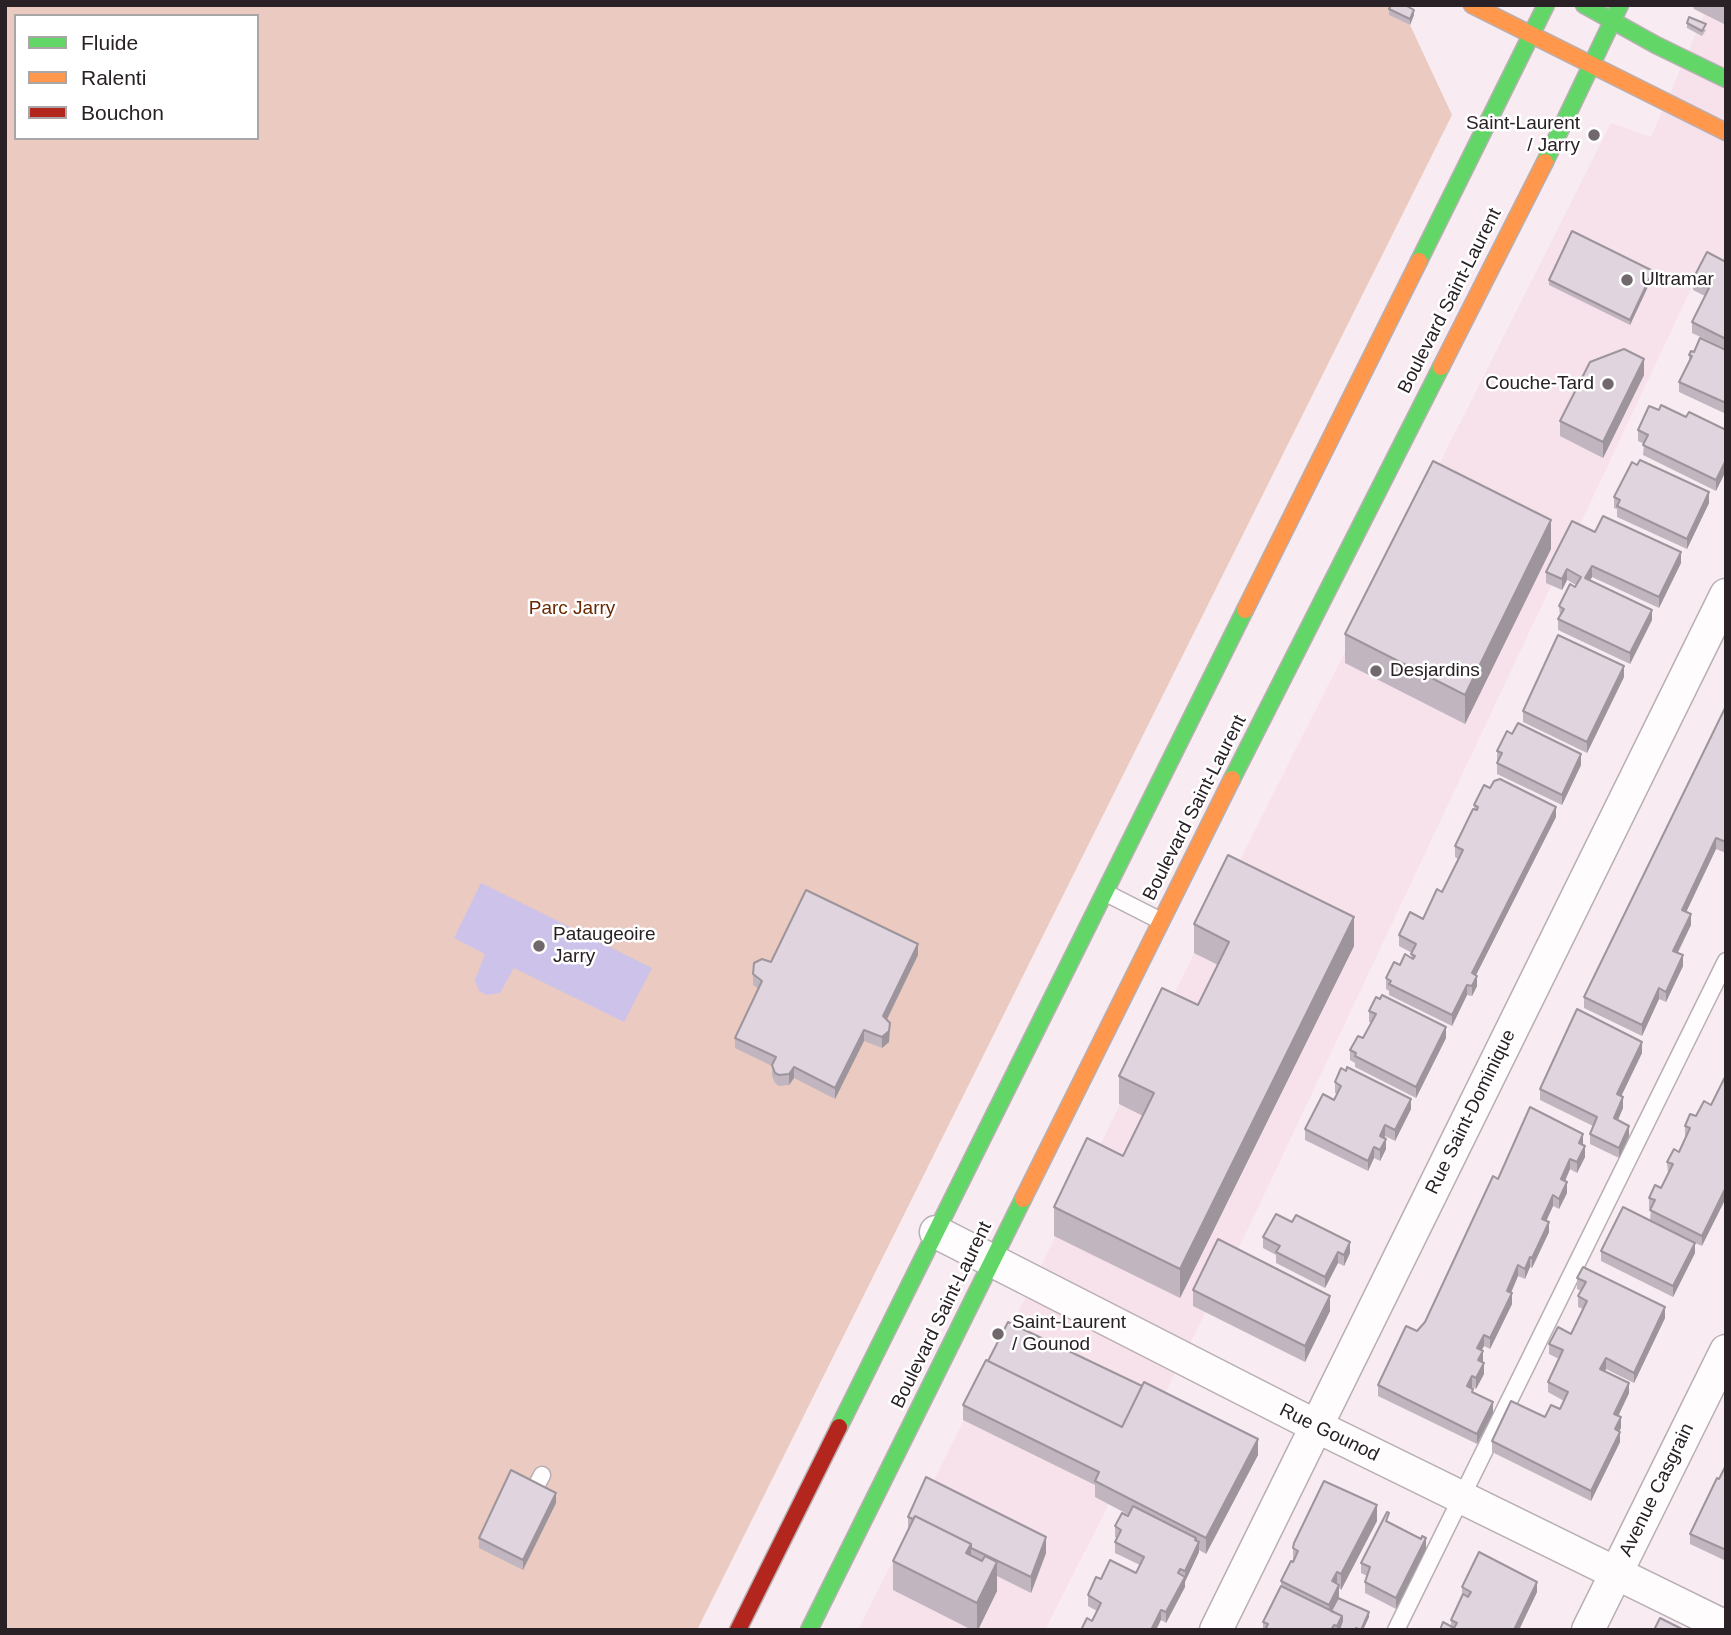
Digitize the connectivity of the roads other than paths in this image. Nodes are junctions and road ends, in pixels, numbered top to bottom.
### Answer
1 (1472, 5) edge
2 (1546, 5) edge
3 (1584, 5) edge
4 (1620, 5) edge
5 (1613, 22) junction
6 (1531, 35) junction
7 (1592, 65) junction
8 (1726, 79) edge
9 (1726, 132) edge
10 (1726, 594) edge
11 (1106, 893) junction
12 (1161, 921) junction
13 (1726, 961) edge
14 (936, 1232) junction
15 (992, 1261) junction
16 (1726, 1351) edge
17 (1316, 1426) junction
18 (542, 1475) dead end
19 (534, 1492) edge
20 (1461, 1498) junction
21 (1616, 1573) junction
22 (1726, 1627) edge
23 (738, 1630) edge
24 (809, 1630) edge
25 (1216, 1630) edge
26 (1396, 1630) edge
27 (1588, 1630) edge

1 - 6 main road
2 - 6 main road
3 - 5 main road
4 - 5 main road, Boulevard Saint-Laurent
5 - 7 main road, Boulevard Saint-Laurent
5 - 8 main road
6 - 7 main road
6 - 11 main road
7 - 9 main road
7 - 12 main road, Boulevard Saint-Laurent
10 - 17 street, Rue Saint-Dominique
11 - 12 lane
11 - 14 main road
12 - 15 main road, Boulevard Saint-Laurent
13 - 20 lane
14 - 15 street, Rue Gounod
14 - 23 main road
15 - 17 street, Rue Gounod
15 - 24 main road, Boulevard Saint-Laurent
16 - 21 street, Avenue Casgrain
17 - 20 street, Rue Gounod
17 - 25 street, Rue Saint-Dominique
18 - 19 lane
20 - 21 street, Rue Gounod
20 - 26 lane
21 - 22 street, Rue Gounod
21 - 27 street, Avenue Casgrain

